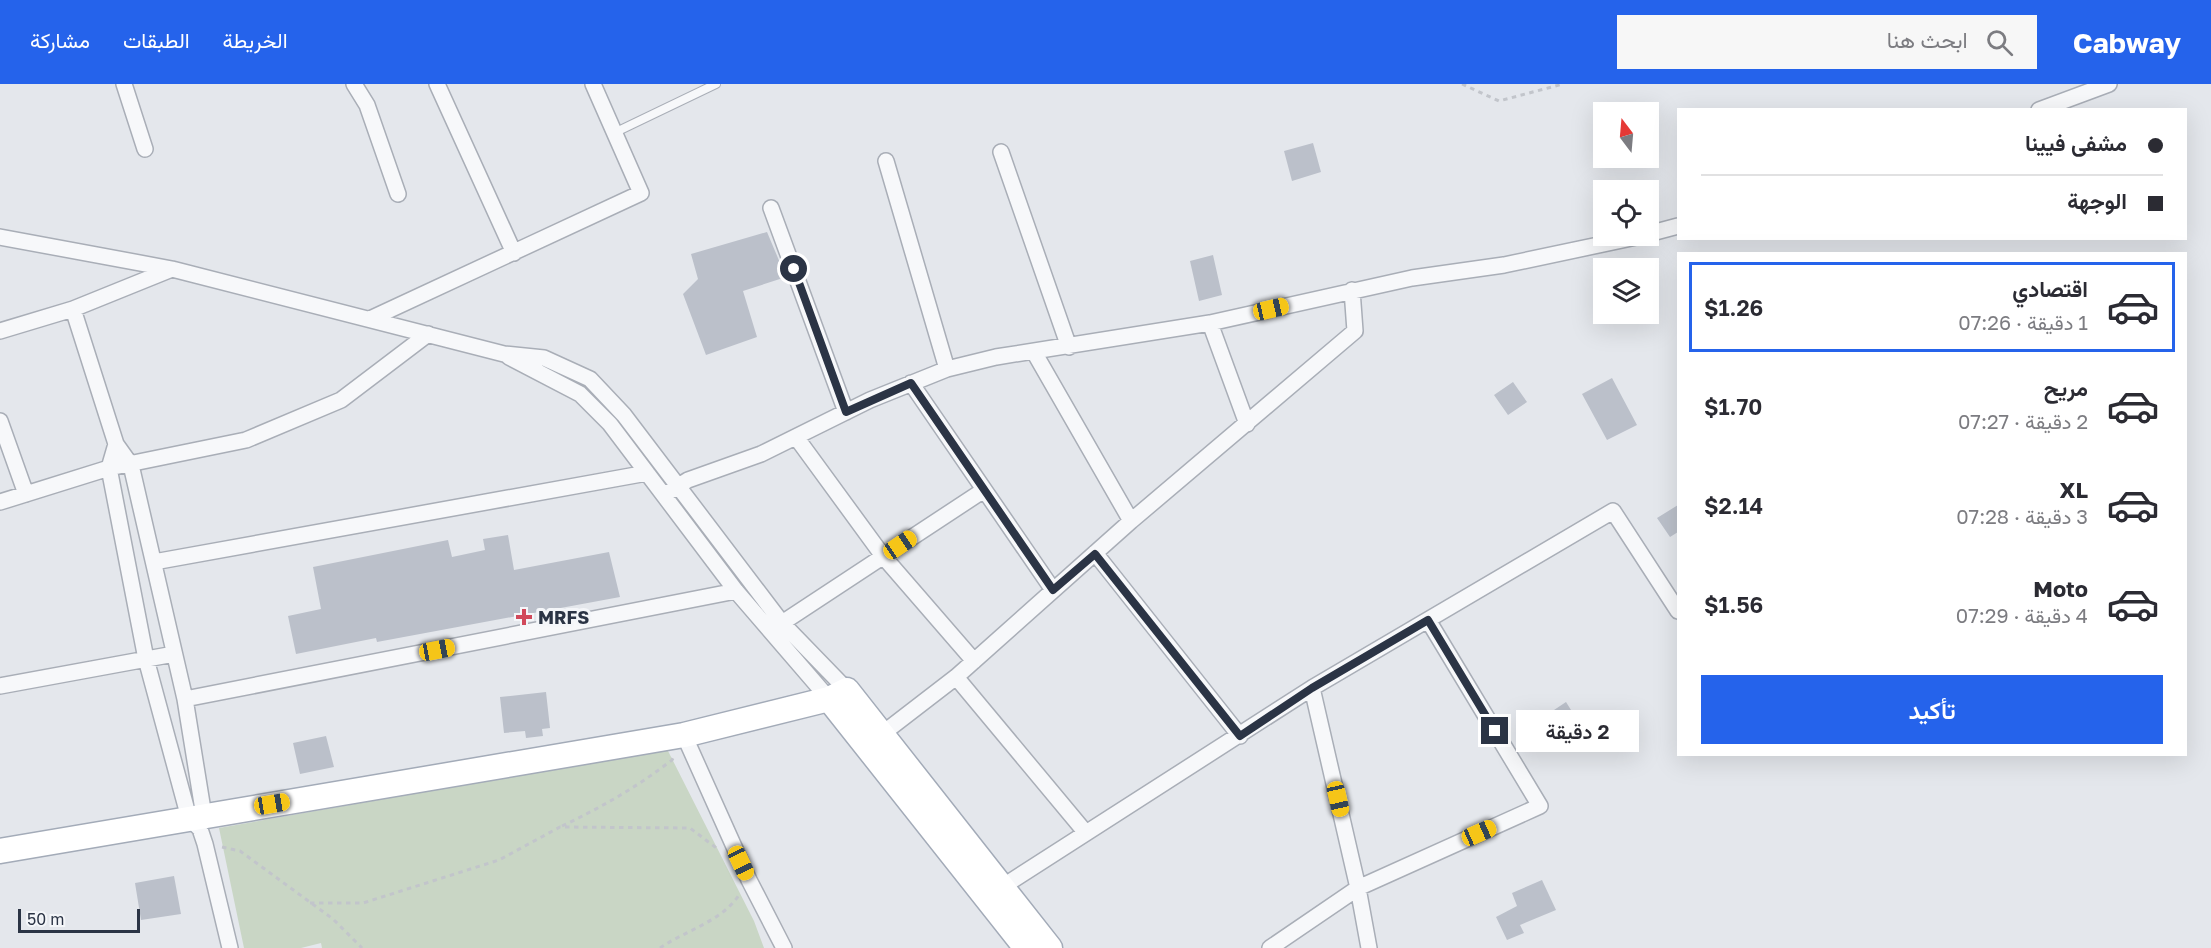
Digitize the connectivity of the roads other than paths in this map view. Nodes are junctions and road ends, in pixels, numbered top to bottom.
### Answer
1 (354, 84) edge
2 (437, 84) edge
3 (593, 84) edge
4 (716, 84) edge
5 (2109, 84) edge
6 (128, 86) edge
7 (2044, 108) edge
8 (616, 132) junction
9 (145, 149) dead end
10 (1001, 152) dead end
11 (886, 161) dead end
12 (398, 194) dead end
13 (771, 208) dead end
14 (1677, 226) edge
15 (1659, 231) edge
16 (0, 237) edge
17 (1594, 246) edge
18 (514, 253) junction
19 (172, 269) junction
20 (1352, 290) junction
21 (73, 309) junction
22 (370, 319) junction
23 (1210, 323) junction
24 (0, 331) edge
25 (428, 334) junction
26 (1069, 347) junction
27 (1034, 352) junction
28 (504, 354) junction
29 (947, 369) junction
30 (911, 383) junction
31 (846, 412) junction
32 (0, 421) edge
33 (1247, 424) junction
34 (796, 437) junction
35 (116, 444) junction
36 (131, 465) junction
37 (109, 468) junction
38 (647, 473) junction
39 (678, 486) junction
40 (984, 490) junction
41 (26, 494) junction
42 (664, 495) junction
43 (0, 502) edge
44 (1131, 521) junction
45 (1095, 554) junction
46 (883, 556) junction
47 (154, 562) junction
48 (1053, 590) junction
49 (735, 591) junction
50 (1677, 609) edge
51 (1428, 620) junction
52 (782, 623) junction
53 (174, 654) junction
54 (146, 659) junction
55 (974, 661) junction
56 (956, 676) junction
57 (0, 686) edge
58 (1312, 688) junction
59 (838, 694) junction
60 (185, 699) junction
61 (882, 734) junction
62 (684, 735) junction
63 (1240, 736) junction
64 (199, 827) junction
65 (1086, 833) junction
66 (0, 851) edge
67 (1002, 887) junction
68 (1358, 888) junction
69 (230, 948) edge
70 (784, 948) edge
71 (1026, 948) edge
72 (1050, 948) edge
73 (1270, 948) edge
74 (1369, 948) edge

1 - 12 street
2 - 18 street
3 - 8 street
4 - 8 lane
5 - 7 street
6 - 9 street
8 - 18 street
10 - 26 street
11 - 29 street
13 - 31 street
14 - 15 street
16 - 19 street
17 - 20 street
18 - 22 street
19 - 21 street
19 - 22 street
20 - 23 street
20 - 33 street
21 - 24 street
21 - 35 street
22 - 25 street
23 - 26 street
23 - 33 street
25 - 28 street
25 - 36 street
26 - 27 street
27 - 29 street
27 - 44 street
28 - 38 street
28 - 39 street
29 - 30 street
30 - 31 street
30 - 40 street
31 - 34 street
32 - 41 street
33 - 44 street
34 - 39 street
34 - 46 street
35 - 36 street
35 - 37 street
36 - 37 street
36 - 47 street
37 - 41 street
37 - 54 street
38 - 42 street
38 - 47 street
39 - 42 street
39 - 52 street
40 - 46 street
40 - 48 street
41 - 43 street
42 - 49 street
44 - 45 street
45 - 48 street
45 - 63 street
46 - 52 street
46 - 55 street
47 - 53 street
48 - 55 street
49 - 59 street
49 - 60 street
50 - 51 street
51 - 58 street
51 - 68 street
52 - 59 street
53 - 54 street
53 - 60 street
54 - 57 street
54 - 64 street
55 - 56 street
56 - 61 street
56 - 65 street
58 - 63 street
58 - 68 street
59 - 61 main road
59 - 62 main road
59 - 71 main road
60 - 64 street
61 - 67 main road
62 - 64 main road
62 - 70 street
63 - 65 street
64 - 66 main road
64 - 69 street
65 - 67 street
67 - 72 main road
68 - 73 street
68 - 74 street

